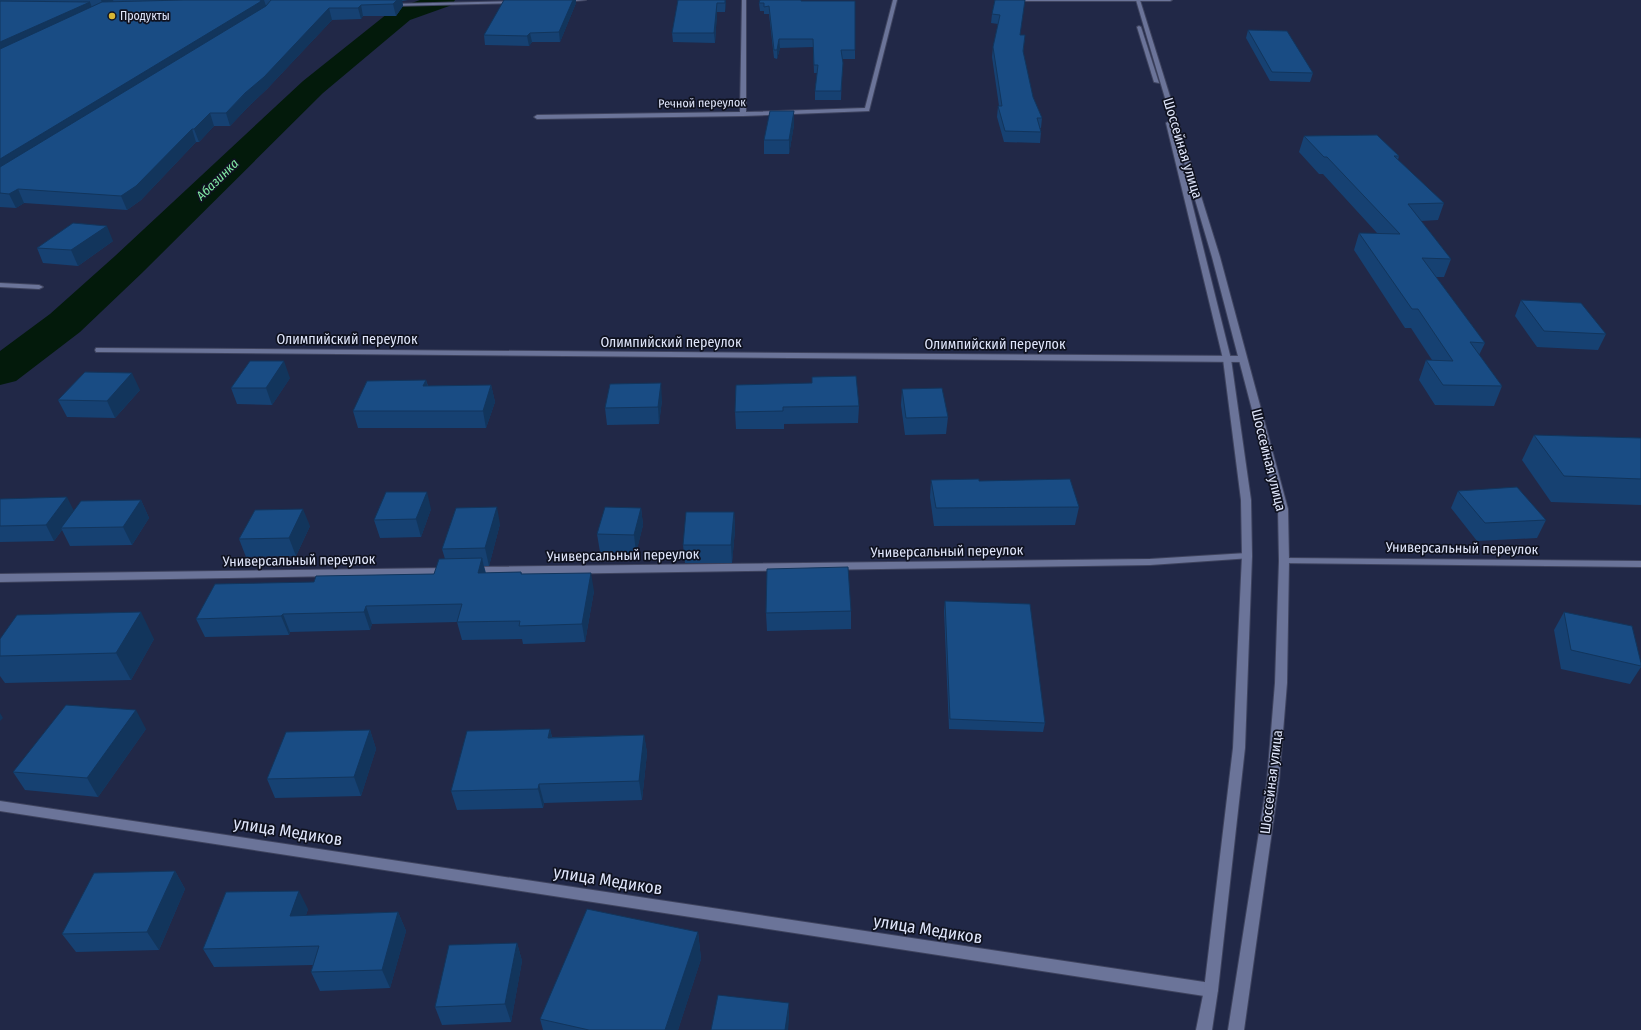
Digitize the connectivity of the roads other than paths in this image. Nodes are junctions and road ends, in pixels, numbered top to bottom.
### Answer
1 (584, 0) edge
2 (744, 0) edge
3 (895, 0) edge
4 (1017, 0) edge
5 (1170, 0) edge
6 (561, 1) edge
7 (1135, 1) edge
8 (522, 2) edge
9 (380, 5) edge
10 (743, 114) junction
11 (537, 117) dead end
12 (0, 285) edge
13 (39, 287) dead end
14 (99, 350) dead end
15 (1227, 359) junction
16 (1243, 359) junction
17 (1247, 556) junction
18 (1284, 560) junction
19 (1641, 564) edge
20 (0, 578) edge
21 (0, 806) edge
22 (1211, 990) junction
23 (1204, 1030) edge
24 (1236, 1030) edge

1 - 6 street
2 - 10 street
3 - 10 street, Речной переулок
4 - 7 street
5 - 7 street
7 - 15 street, Шоссейная улица
7 - 16 street, Шоссейная улица
8 - 9 street
10 - 11 street, Речной переулок
12 - 13 street
14 - 15 street, Олимпийский переулок
15 - 16 street, Олимпийский переулок
15 - 17 street, Шоссейная улица
16 - 18 street, Шоссейная улица
17 - 20 street, Универсальный переулок
17 - 22 street, Шоссейная улица
18 - 19 street, Универсальный переулок
18 - 24 street, Шоссейная улица
21 - 22 street, улица Медиков
22 - 23 street, Шоссейная улица

